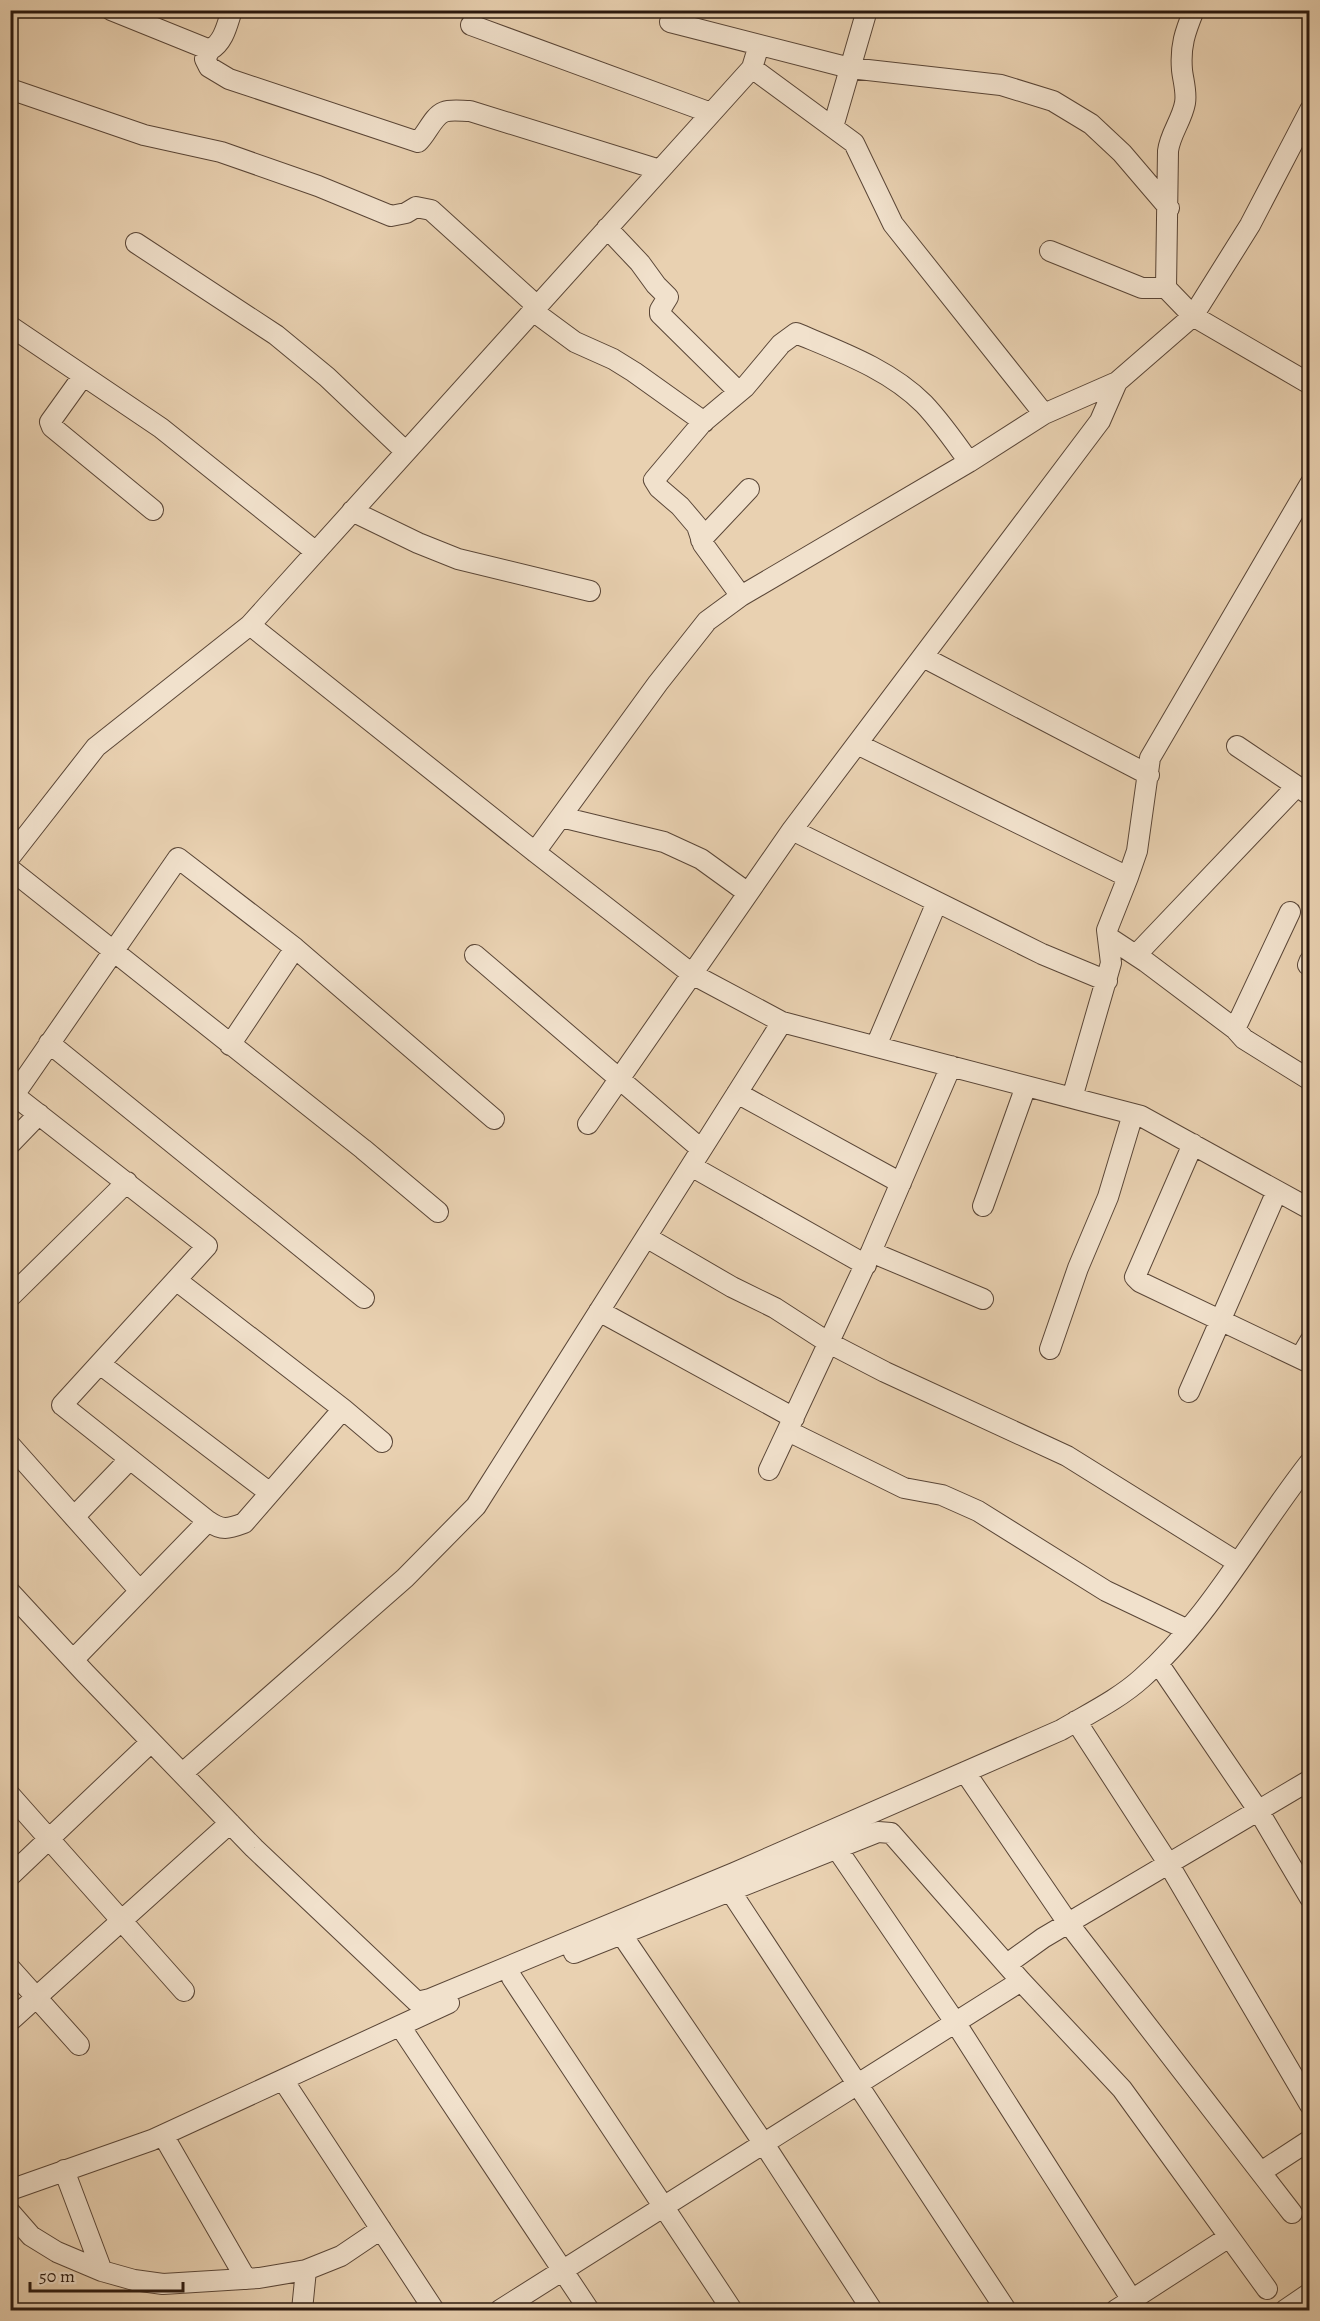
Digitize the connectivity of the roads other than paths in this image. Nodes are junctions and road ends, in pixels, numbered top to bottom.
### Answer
1 (111, 10) edge
2 (232, 10) edge
3 (867, 10) edge
4 (1194, 10) edge
5 (670, 22) dead end
6 (471, 25) dead end
7 (759, 45) junction
8 (210, 50) junction
9 (752, 68) junction
10 (850, 68) junction
11 (10, 88) edge
12 (1310, 110) edge
13 (711, 113) junction
14 (833, 128) junction
15 (660, 170) junction
16 (1169, 208) junction
17 (607, 228) junction
18 (136, 243) dead end
19 (1050, 251) dead end
20 (1166, 288) junction
21 (535, 309) junction
22 (1193, 316) junction
23 (10, 326) edge
24 (83, 376) junction
25 (1117, 382) junction
26 (1310, 384) edge
27 (739, 392) junction
28 (1044, 414) junction
29 (704, 422) junction
30 (406, 452) junction
31 (969, 462) junction
32 (1310, 484) edge
33 (749, 489) dead end
34 (153, 510) dead end
35 (352, 512) junction
36 (701, 540) junction
37 (316, 552) junction
38 (590, 591) dead end
39 (741, 596) junction
40 (250, 625) junction
41 (922, 657) junction
42 (857, 744) junction
43 (1236, 746) dead end
44 (1149, 775) junction
45 (1303, 791) edge
46 (561, 817) junction
47 (792, 830) junction
48 (535, 852) junction
49 (10, 857) edge
50 (10, 869) edge
51 (1128, 877) junction
52 (748, 893) junction
53 (938, 902) junction
54 (1290, 912) dead end
55 (1108, 938) junction
56 (295, 948) junction
57 (112, 950) junction
58 (475, 955) dead end
59 (1136, 956) junction
60 (1310, 960) edge
61 (1310, 966) edge
62 (692, 974) junction
63 (1107, 981) junction
64 (782, 1022) junction
65 (1234, 1029) junction
66 (49, 1043) junction
67 (230, 1045) junction
68 (876, 1046) junction
69 (951, 1066) junction
70 (620, 1079) junction
71 (1310, 1080) edge
72 (1026, 1086) junction
73 (12, 1093) edge
74 (737, 1093) junction
75 (1072, 1098) junction
76 (39, 1114) junction
77 (1133, 1114) junction
78 (494, 1119) dead end
79 (588, 1124) dead end
80 (10, 1144) edge
81 (1193, 1144) junction
82 (701, 1149) junction
83 (691, 1166) junction
84 (127, 1182) junction
85 (901, 1183) junction
86 (1277, 1191) junction
87 (983, 1206) dead end
88 (1310, 1209) edge
89 (438, 1212) dead end
90 (646, 1237) junction
91 (868, 1258) junction
92 (176, 1280) junction
93 (10, 1297) edge
94 (364, 1298) dead end
95 (983, 1299) dead end
96 (599, 1311) junction
97 (1221, 1320) junction
98 (829, 1343) junction
99 (1050, 1349) dead end
100 (1306, 1354) edge
101 (100, 1364) junction
102 (1189, 1392) dead end
103 (343, 1409) junction
104 (791, 1425) junction
105 (382, 1442) dead end
106 (13, 1454) edge
107 (130, 1460) junction
108 (1310, 1462) edge
109 (769, 1470) dead end
110 (270, 1493) junction
111 (74, 1517) junction
112 (208, 1521) junction
113 (1237, 1562) junction
114 (140, 1591) junction
115 (10, 1592) edge
116 (1188, 1630) junction
117 (73, 1660) junction
118 (1158, 1663) junction
119 (1076, 1721) junction
120 (151, 1742) junction
121 (185, 1771) dead end
122 (965, 1772) junction
123 (1310, 1780) edge
124 (10, 1795) edge
125 (1258, 1810) junction
126 (230, 1823) junction
127 (50, 1839) junction
128 (837, 1849) junction
129 (1168, 1863) junction
130 (10, 1876) edge
131 (731, 1892) junction
132 (1310, 1898) edge
133 (123, 1922) junction
134 (1068, 1923) junction
135 (622, 1935) junction
136 (1007, 1964) junction
137 (10, 1968) edge
138 (512, 1978) junction
139 (1022, 1981) junction
140 (184, 1991) dead end
141 (37, 1997) junction
142 (10, 2021) edge
143 (955, 2022) junction
144 (400, 2026) junction
145 (79, 2045) dead end
146 (283, 2080) junction
147 (857, 2084) junction
148 (1310, 2105) edge
149 (163, 2135) junction
150 (1310, 2140) edge
151 (764, 2144) junction
152 (64, 2170) junction
153 (1261, 2172) junction
154 (10, 2190) edge
155 (663, 2207) junction
156 (10, 2212) edge
157 (1292, 2213) dead end
158 (381, 2229) junction
159 (1229, 2237) junction
160 (306, 2270) junction
161 (102, 2271) junction
162 (563, 2271) junction
163 (246, 2279) junction
164 (1267, 2289) dead end
165 (1310, 2293) edge
166 (1124, 2305) edge
167 (302, 2310) edge
168 (434, 2310) edge
169 (500, 2310) edge
170 (589, 2310) edge
171 (732, 2310) edge
172 (872, 2310) edge
173 (1006, 2310) edge
174 (1285, 2310) edge

1 - 8 street
2 - 8 street
3 - 10 street
4 - 16 street
5 - 7 street
6 - 13 street
7 - 9 street
7 - 10 street
8 - 15 street
9 - 13 street
9 - 14 street
10 - 14 street
10 - 16 street
11 - 21 street
12 - 22 street
13 - 15 street
14 - 28 street
15 - 17 street
16 - 20 street
17 - 21 street
17 - 27 street
18 - 30 street
19 - 20 street
20 - 22 street
21 - 29 street
21 - 30 street
22 - 25 street
22 - 26 street
23 - 24 street
24 - 34 street
24 - 37 street
25 - 28 street
25 - 41 street
27 - 29 street
27 - 31 street
28 - 31 street
29 - 36 street
30 - 35 street
31 - 39 street
32 - 44 street
33 - 36 street
35 - 37 street
35 - 38 street
36 - 39 street
37 - 40 street
39 - 46 street
40 - 48 street
40 - 49 street
41 - 42 street
41 - 44 street
42 - 47 street
42 - 51 street
43 - 45 street
44 - 51 street
45 - 59 street
46 - 48 street
46 - 52 street
47 - 52 street
47 - 53 street
48 - 62 street
50 - 57 street
51 - 55 street
52 - 62 street
53 - 63 street
53 - 68 street
54 - 65 street
55 - 59 street
55 - 63 street
56 - 57 street
56 - 67 street
56 - 78 street
57 - 66 street
57 - 67 street
58 - 70 street
59 - 65 street
60 - 61 street
62 - 64 street
62 - 70 street
63 - 75 street
64 - 68 street
64 - 74 street
65 - 71 street
66 - 73 street
66 - 94 street
67 - 89 street
68 - 69 street
69 - 72 street
69 - 85 street
70 - 79 street
70 - 82 street
72 - 75 street
72 - 87 street
73 - 76 street
74 - 82 street
74 - 85 street
75 - 77 street
76 - 80 street
76 - 84 street
77 - 81 street
77 - 99 street
81 - 86 street
81 - 97 street
82 - 83 street
83 - 90 street
83 - 91 street
84 - 92 street
84 - 93 street
85 - 91 street
86 - 88 street
86 - 97 street
90 - 96 street
90 - 98 street
91 - 95 street
91 - 98 street
92 - 101 street
92 - 103 street
96 - 104 street
96 - 121 street
97 - 100 street
97 - 102 street
98 - 104 street
98 - 113 street
101 - 107 street
101 - 110 street
103 - 105 street
103 - 110 street
104 - 109 street
104 - 116 street
106 - 111 street
107 - 111 street
107 - 112 street
108 - 113 street
110 - 112 street
111 - 114 street
112 - 114 street
113 - 116 street
114 - 117 street
115 - 117 street
116 - 118 street
117 - 120 street
118 - 119 street
118 - 125 street
119 - 122 street
119 - 129 street
120 - 126 street
120 - 127 street
122 - 126 street
122 - 134 street
123 - 125 street
124 - 127 street
125 - 129 street
125 - 132 street
126 - 133 street
127 - 130 street
127 - 133 street
128 - 131 street
128 - 136 street
128 - 143 street
129 - 134 street
129 - 148 street
131 - 135 street
131 - 147 street
133 - 140 street
133 - 141 street
134 - 136 street
134 - 153 street
135 - 138 street
135 - 151 street
136 - 139 street
137 - 141 street
138 - 144 street
138 - 155 street
139 - 143 street
139 - 159 street
141 - 142 street
141 - 145 street
143 - 147 street
143 - 166 street
144 - 146 street
144 - 162 street
146 - 149 street
146 - 158 street
147 - 151 street
147 - 173 street
149 - 152 street
149 - 163 street
150 - 153 street
151 - 155 street
151 - 172 street
152 - 154 street
152 - 161 street
153 - 157 street
155 - 162 street
155 - 171 street
156 - 161 street
158 - 160 street
158 - 168 street
159 - 164 street
159 - 166 street
160 - 163 street
160 - 167 street
161 - 163 street
162 - 169 street
162 - 170 street
165 - 174 street

